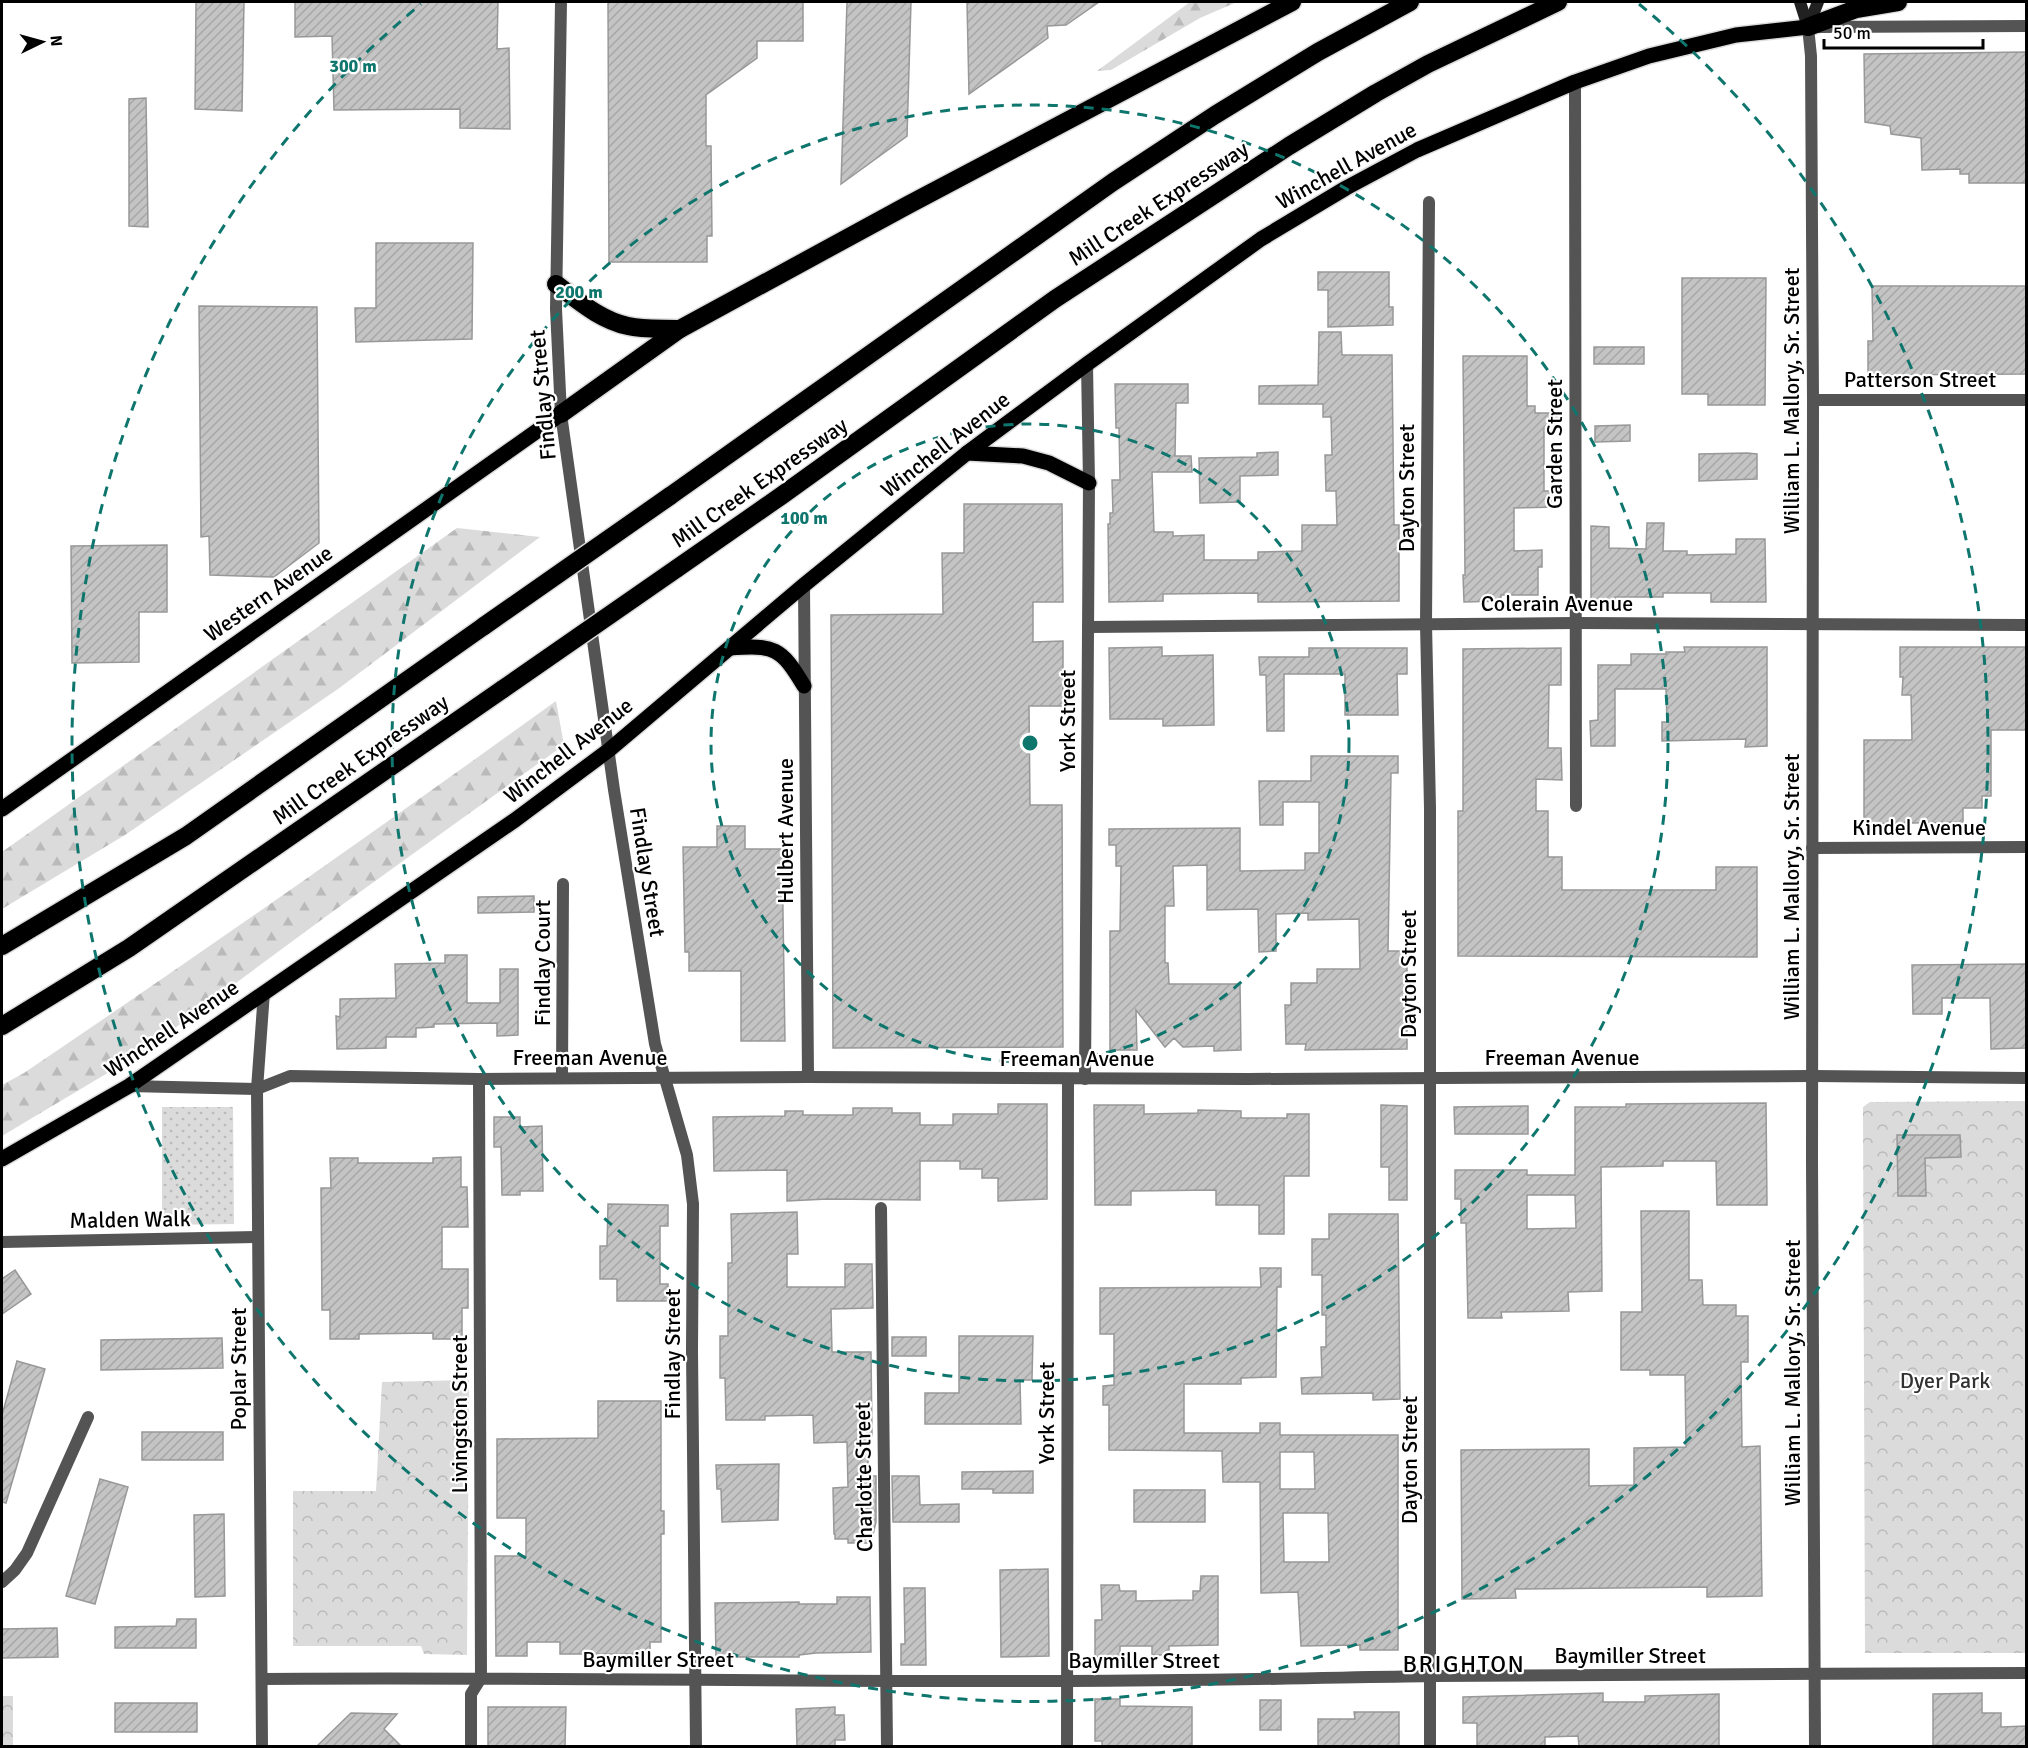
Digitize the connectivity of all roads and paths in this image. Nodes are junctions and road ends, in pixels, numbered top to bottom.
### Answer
1 (561, 2) edge
2 (1292, 2) edge
3 (1410, 2) edge
4 (1558, 2) edge
5 (1800, 2) edge
6 (1818, 2) edge
7 (1898, 2) edge
8 (2026, 26) edge
9 (1808, 27) junction
10 (1575, 82) junction
11 (1429, 202) dead end
12 (556, 284) junction
13 (680, 329) junction
14 (1087, 364) junction
15 (1813, 400) junction
16 (2026, 400) edge
17 (561, 414) junction
18 (967, 453) junction
19 (1089, 483) junction
20 (804, 585) junction
21 (1575, 623) junction
22 (1426, 624) junction
23 (1813, 624) junction
24 (2026, 625) edge
25 (1088, 627) junction
26 (730, 648) junction
27 (804, 686) junction
28 (609, 750) junction
29 (1576, 806) dead end
30 (2, 809) edge
31 (2026, 847) edge
32 (1812, 849) junction
33 (563, 884) dead end
34 (2, 946) edge
35 (264, 992) junction
36 (2, 1026) edge
37 (1812, 1076) junction
38 (808, 1077) junction
39 (2026, 1077) edge
40 (562, 1078) junction
41 (666, 1078) junction
42 (479, 1079) junction
43 (1068, 1079) junction
44 (1085, 1079) junction
45 (1429, 1079) junction
46 (129, 1086) junction
47 (257, 1089) junction
48 (2, 1159) edge
49 (881, 1208) dead end
50 (258, 1237) junction
51 (2, 1242) edge
52 (88, 1417) dead end
53 (2, 1582) edge
54 (2026, 1673) edge
55 (1814, 1674) junction
56 (1430, 1676) junction
57 (481, 1678) junction
58 (262, 1679) junction
59 (696, 1679) junction
60 (886, 1681) junction
61 (1067, 1681) junction
62 (262, 1746) edge
63 (471, 1746) edge
64 (696, 1746) edge
65 (887, 1746) edge
66 (1067, 1746) edge
67 (1430, 1746) edge
68 (1815, 1746) edge

1 - 12 street, Findlay Street
2 - 13 highway
3 - 34 highway, Mill Creek Expressway, bridge
4 - 36 highway, Mill Creek Expressway, bridge
5 - 9 main road, William L. Mallory, Sr. Street
6 - 9 main road, William L. Mallory, Sr. Street
7 - 9 highway
8 - 9 street, Winchell Avenue
9 - 10 main road, Winchell Avenue
9 - 15 street, William L. Mallory, Sr. Street
10 - 14 main road, Winchell Avenue
10 - 21 street, Garden Street
11 - 22 street, Dayton Street
12 - 13 highway
12 - 17 street, Findlay Street
13 - 17 highway
14 - 18 main road, Winchell Avenue
14 - 19 street, York Street
15 - 16 street, Patterson Street
15 - 23 street, William L. Mallory, Sr. Street
17 - 28 street, Findlay Street
17 - 30 main road, Western Avenue
18 - 19 main road
18 - 20 main road, Winchell Avenue
19 - 25 street, York Street
20 - 26 main road, Winchell Avenue
20 - 27 street, Hulbert Avenue
21 - 22 street, Colerain Avenue
21 - 23 street, Colerain Avenue
21 - 29 street, Garden Street
22 - 25 street, Colerain Avenue
22 - 45 street, Dayton Street
23 - 24 street, Colerain Avenue
23 - 32 street, William L. Mallory, Sr. Street
25 - 44 street, York Street
26 - 27 main road
26 - 28 main road, Winchell Avenue
27 - 38 street, Hulbert Avenue
28 - 35 main road, Winchell Avenue
28 - 41 street, Findlay Street
31 - 32 street, Kindel Avenue
32 - 37 street, William L. Mallory, Sr. Street
33 - 40 street, Findlay Court
35 - 46 main road, Winchell Avenue
35 - 47 street, Poplar Street
37 - 39 street, Freeman Avenue
37 - 45 street, Freeman Avenue
37 - 55 street, William L. Mallory, Sr. Street
38 - 41 street, Freeman Avenue
38 - 43 street, Freeman Avenue
40 - 41 street, Freeman Avenue
40 - 42 street, Freeman Avenue
41 - 59 street, Findlay Street
42 - 47 street, Freeman Avenue
42 - 57 street, Livingston Street
43 - 44 street, Freeman Avenue
43 - 61 street, York Street
44 - 45 street, Freeman Avenue
45 - 56 street, Dayton Street
46 - 47 street, Freeman Avenue
46 - 48 main road, Winchell Avenue
47 - 50 street, Poplar Street
49 - 60 street, Charlotte Street
50 - 51 street, Malden Walk
50 - 58 street, Poplar Street
52 - 53 street
54 - 55 street, Baymiller Street
55 - 56 street, Baymiller Street
55 - 68 street, William L. Mallory, Sr. Street
56 - 61 street, Baymiller Street
56 - 67 street, Dayton Street
57 - 58 street, Baymiller Street
57 - 59 street, Baymiller Street
57 - 63 street, Livingston Street
58 - 62 street, Poplar Street
59 - 60 street, Baymiller Street
59 - 64 street, Findlay Street
60 - 61 street, Baymiller Street
60 - 65 street, Charlotte Street
61 - 66 street, York Street

